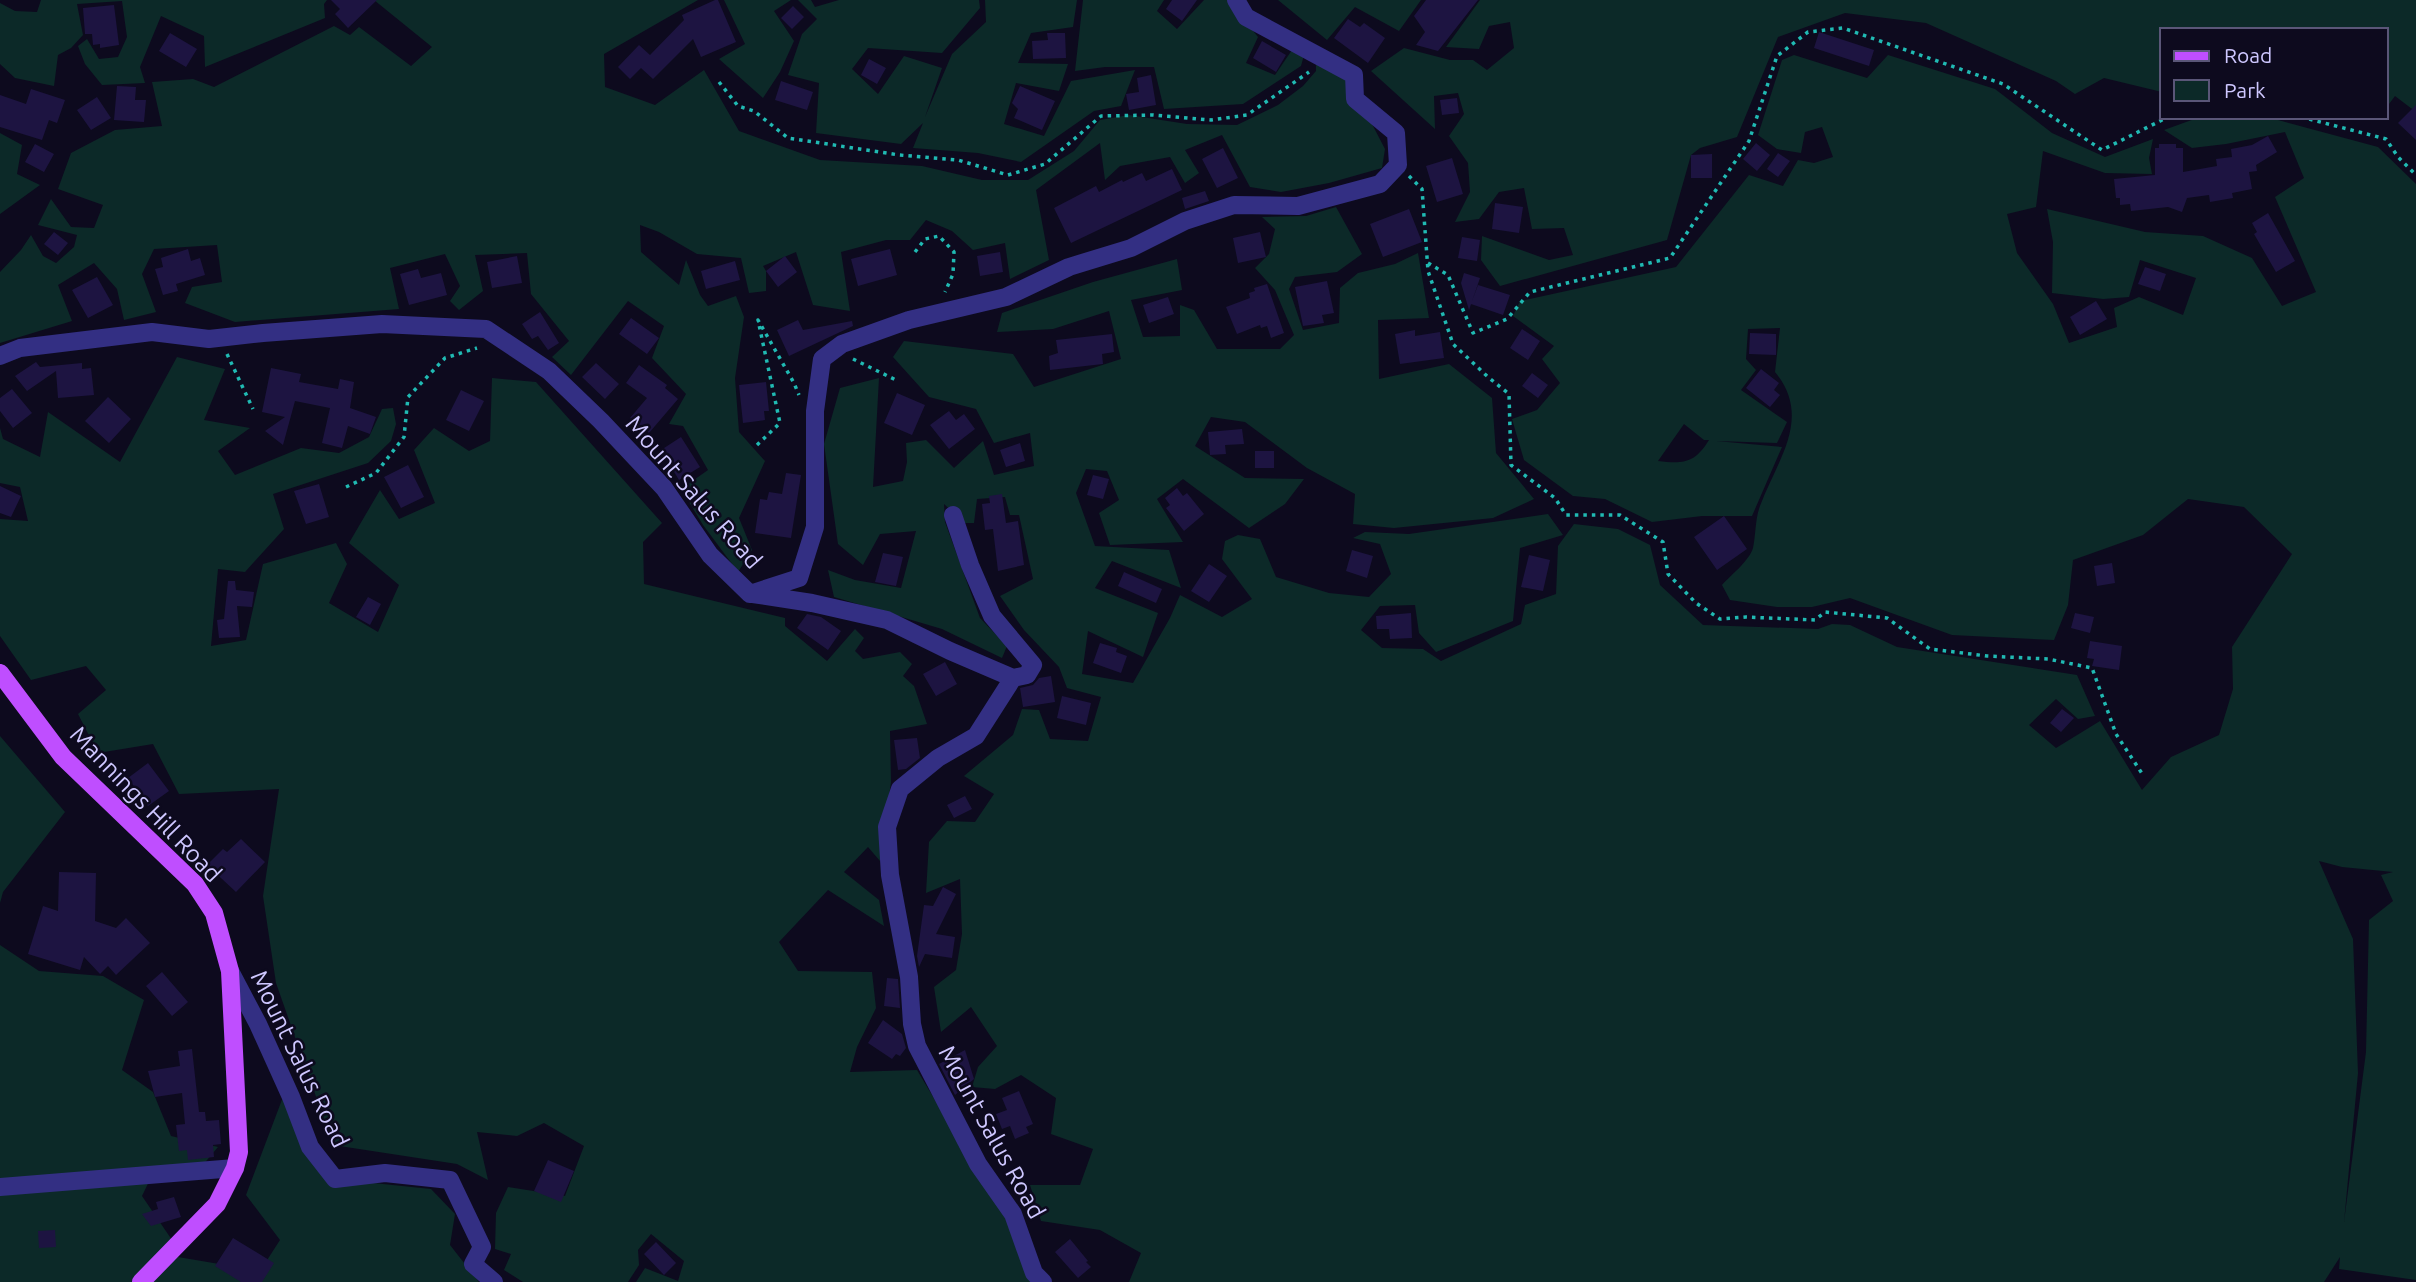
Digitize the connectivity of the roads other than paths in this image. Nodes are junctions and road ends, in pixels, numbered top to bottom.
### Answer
1 (1236, 0) edge
2 (0, 356) edge
3 (953, 515) dead end
4 (750, 593) junction
5 (0, 673) edge
6 (1013, 678) junction
7 (230, 971) junction
8 (235, 1168) junction
9 (0, 1187) edge
10 (141, 1282) edge
11 (494, 1282) edge
12 (1043, 1282) edge

1 - 4 street, Mount Salus Road
2 - 4 street, Mount Salus Road
3 - 6 street, Mount Salus Road
4 - 6 street
5 - 7 main road, Mannings Hill Road
6 - 12 street, Mount Salus Road
7 - 8 main road, Mannings Hill Road
7 - 11 street, Mount Salus Road
8 - 9 street
8 - 10 main road, Mannings Hill Road

